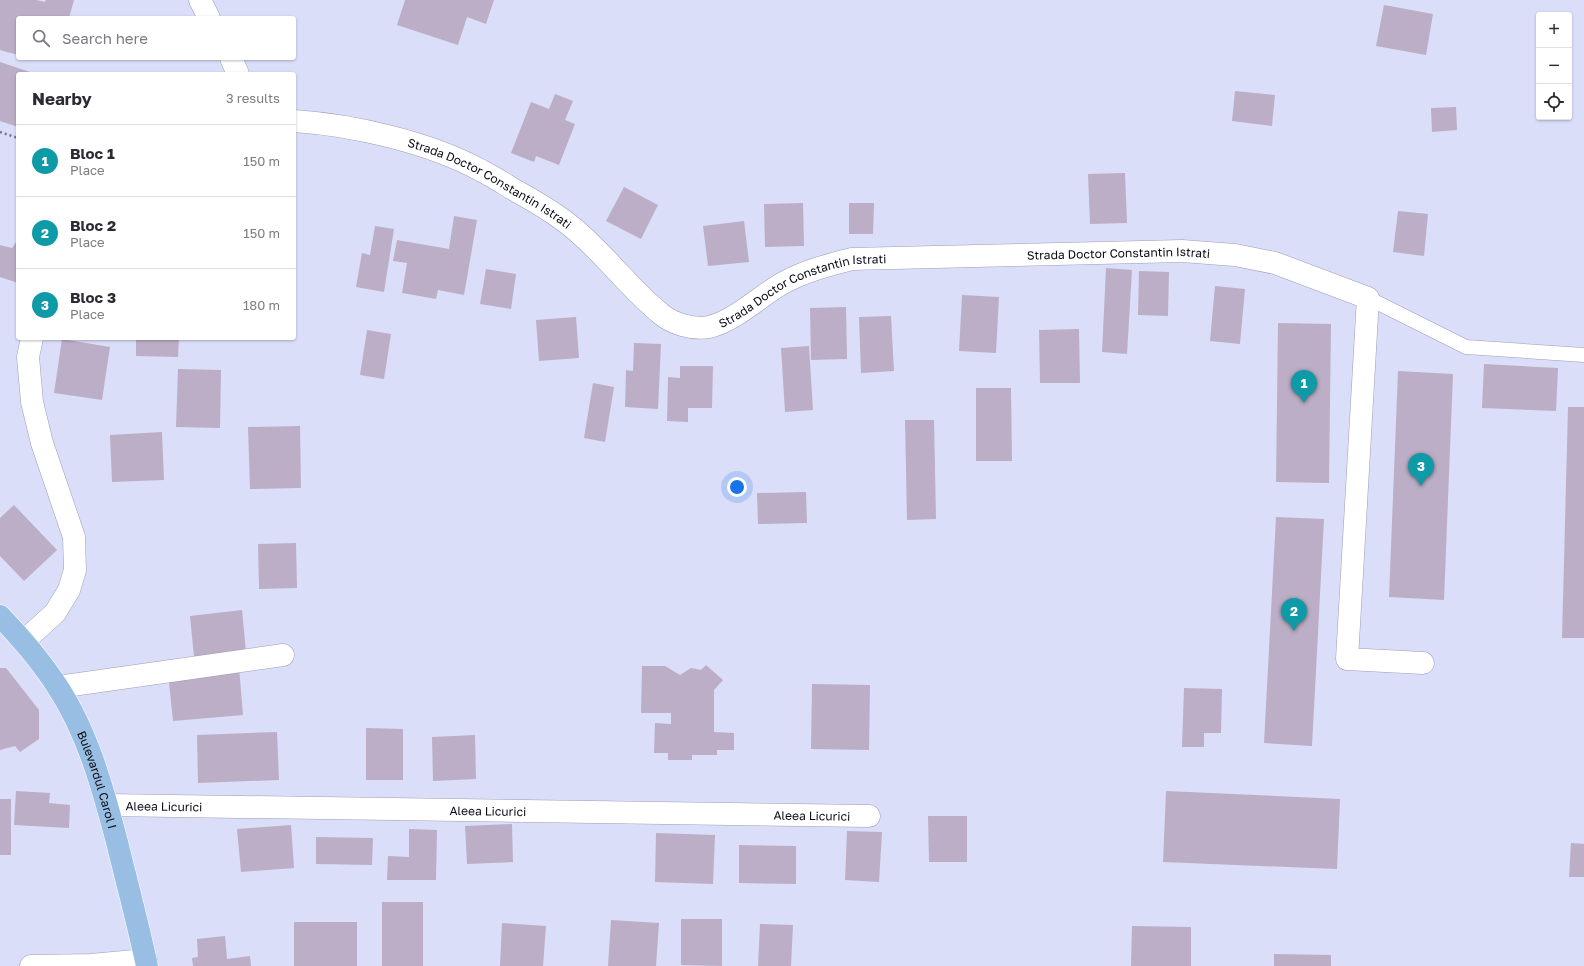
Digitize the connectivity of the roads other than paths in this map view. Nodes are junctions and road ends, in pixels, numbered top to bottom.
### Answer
1 (200, 0) edge
2 (208, 16) edge
3 (232, 60) edge
4 (237, 72) edge
5 (296, 121) edge
6 (1368, 298) junction
7 (32, 340) edge
8 (1584, 354) edge
9 (0, 616) edge
10 (24, 642) junction
11 (283, 655) dead end
12 (1423, 663) dead end
13 (58, 687) junction
14 (107, 805) junction
15 (869, 816) dead end
16 (146, 963) edge
17 (31, 966) edge

1 - 2 street
3 - 4 street
5 - 6 street, Strada Doctor Constantin Istrati
6 - 8 lane
6 - 12 street
7 - 10 street
9 - 10 main road, Bulevardul Carol I
10 - 13 main road, Bulevardul Carol I
11 - 13 street
13 - 14 main road, Bulevardul Carol I
14 - 15 street, Aleea Licurici
14 - 16 main road, Bulevardul Carol I
16 - 17 street

